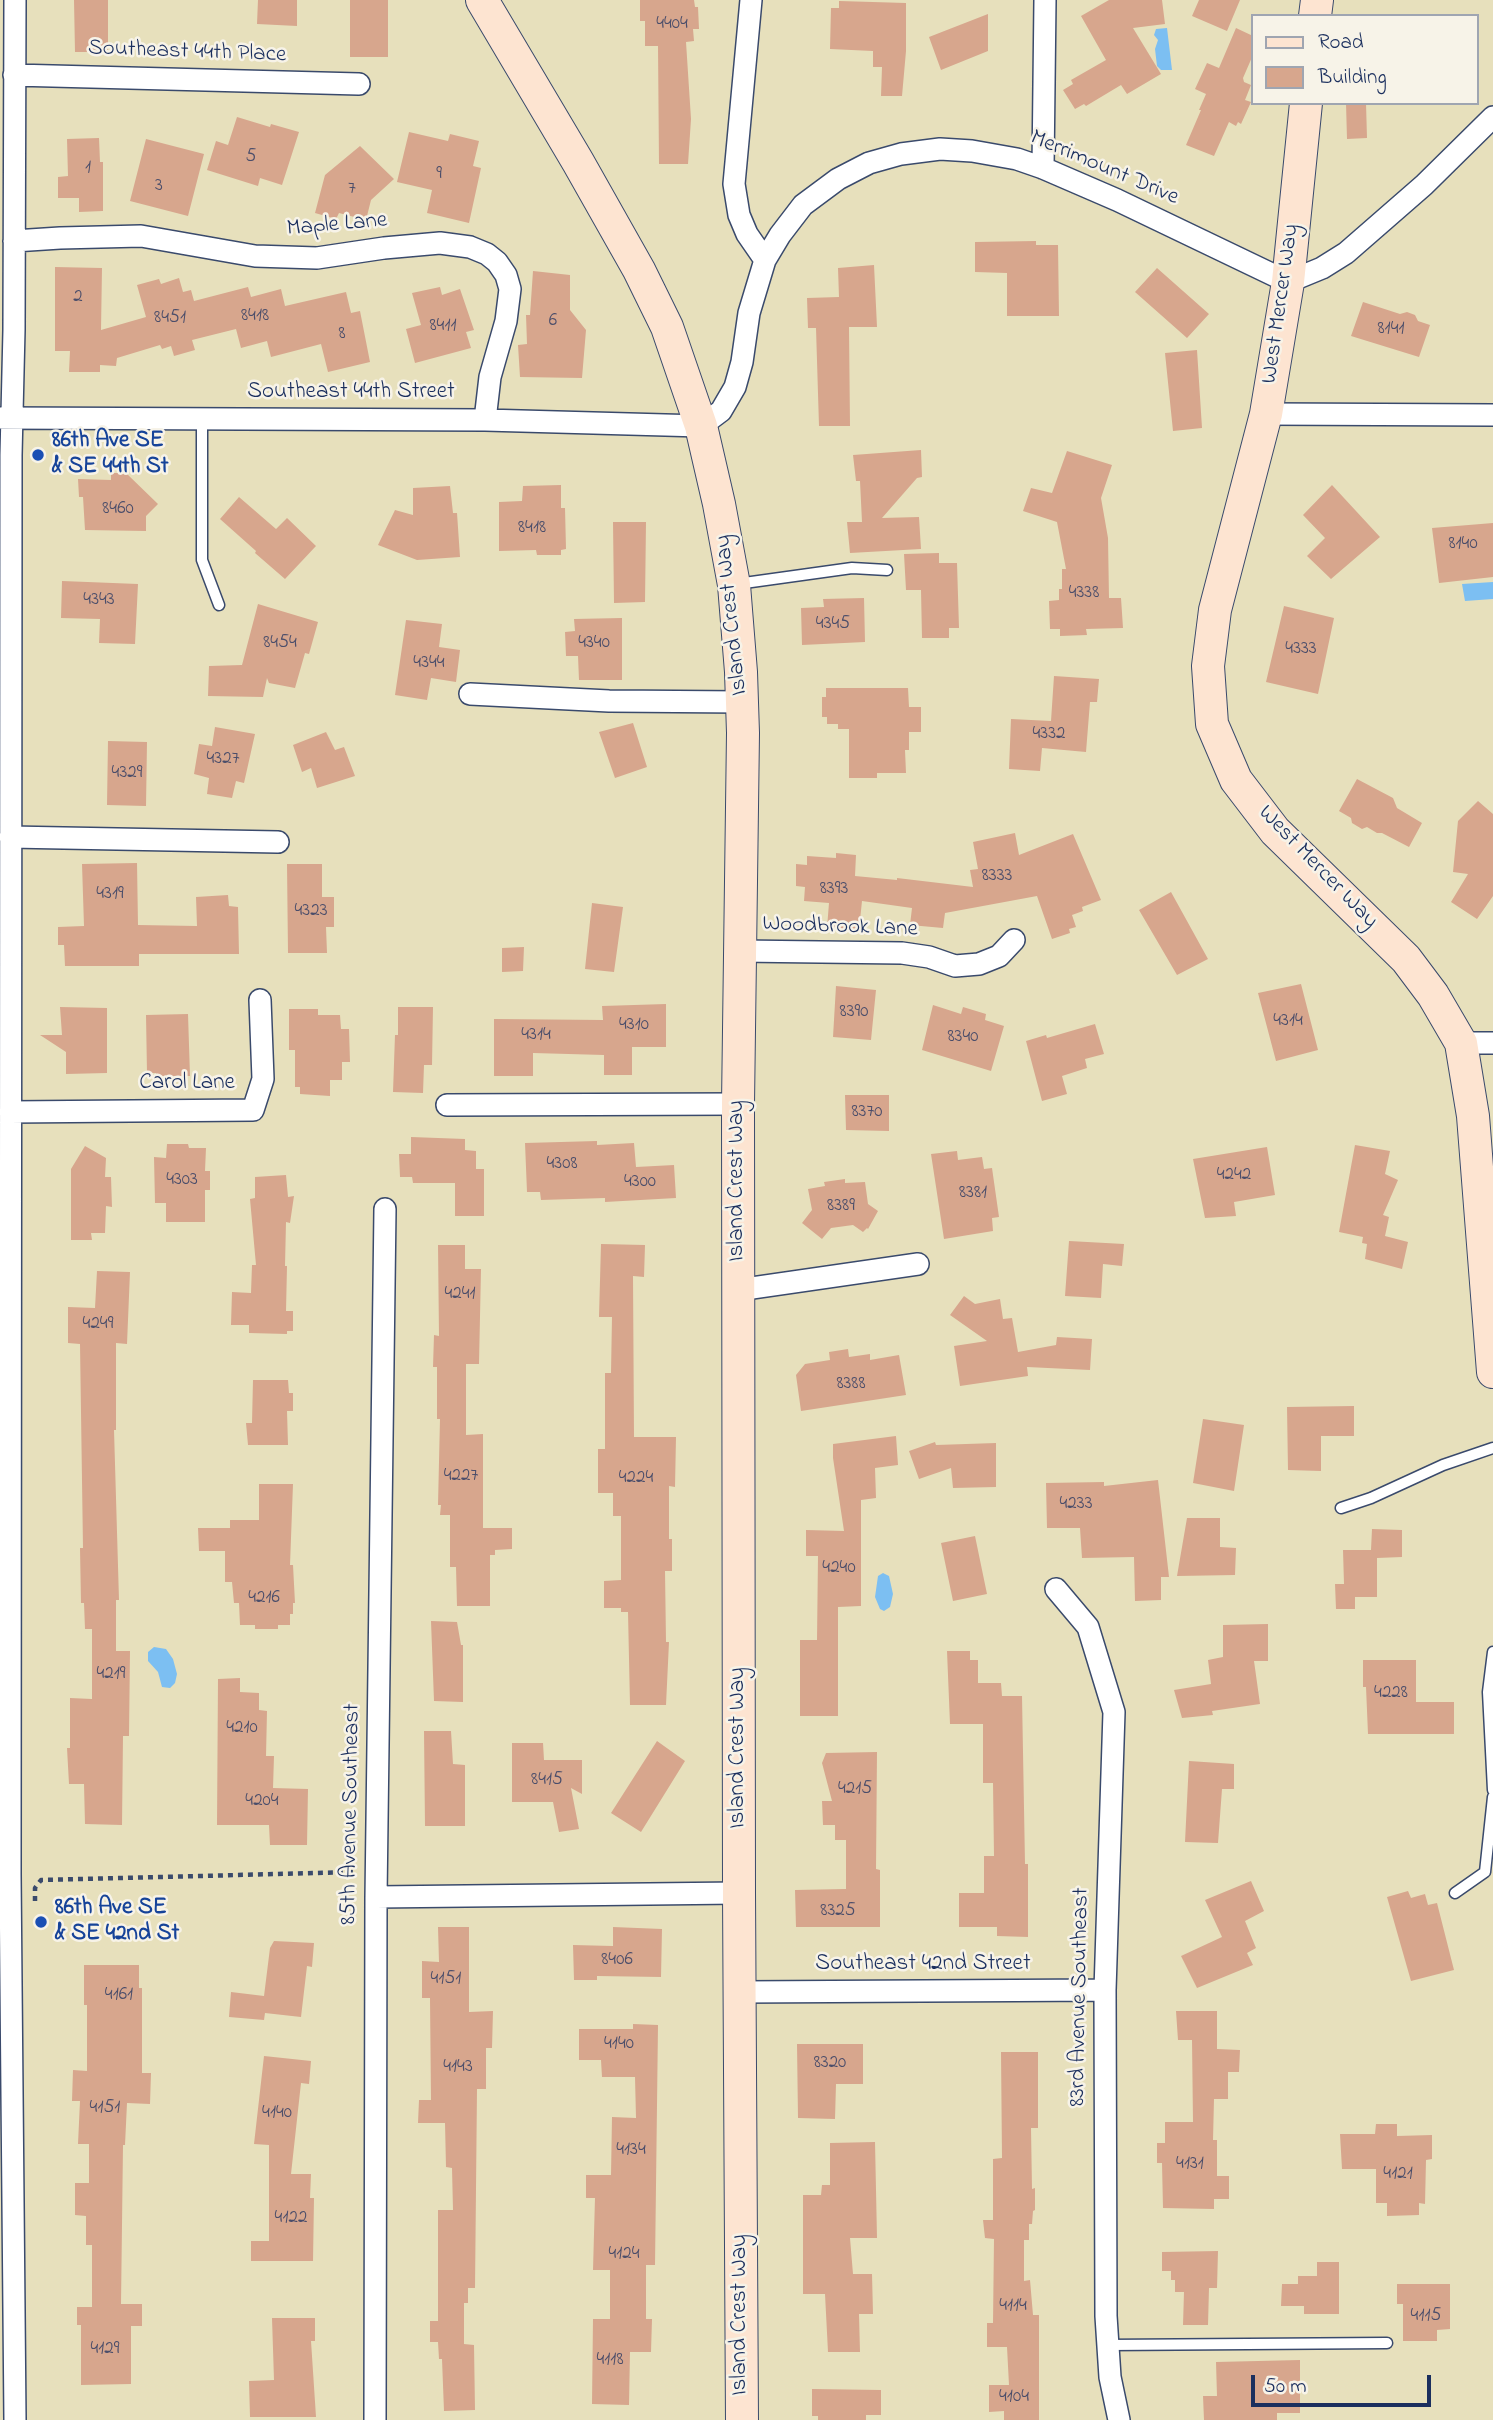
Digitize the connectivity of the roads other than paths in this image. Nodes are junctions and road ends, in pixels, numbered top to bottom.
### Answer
1 (15, 0) edge
2 (482, 0) edge
3 (751, 0) edge
4 (1045, 0) edge
5 (7, 75) edge
6 (359, 84) dead end
7 (1306, 105) edge
8 (1493, 117) edge
9 (1042, 168) junction
10 (9, 253) edge
11 (765, 260) junction
12 (1288, 282) junction
13 (1266, 414) junction
14 (1493, 415) edge
15 (5, 418) edge
16 (202, 419) junction
17 (485, 420) junction
18 (701, 426) junction
19 (887, 570) dead end
20 (734, 585) junction
21 (219, 605) dead end
22 (470, 694) dead end
23 (743, 702) junction
24 (10, 838) junction
25 (278, 842) dead end
26 (1014, 940) dead end
27 (739, 951) junction
28 (260, 1000) dead end
29 (1461, 1043) junction
30 (1493, 1043) edge
31 (738, 1104) junction
32 (447, 1105) dead end
33 (10, 1112) junction
34 (385, 1209) dead end
35 (918, 1264) dead end
36 (738, 1290) junction
37 (1493, 1372) edge
38 (1493, 1448) edge
39 (1341, 1508) dead end
40 (1056, 1589) dead end
41 (1493, 1652) edge
42 (1493, 1790) edge
43 (1493, 1797) edge
44 (5, 1874) edge
45 (739, 1893) junction
46 (1455, 1893) dead end
47 (376, 1897) junction
48 (1105, 1990) junction
49 (741, 1992) junction
50 (1387, 2343) dead end
51 (1108, 2345) junction
52 (15, 2420) edge
53 (375, 2420) edge
54 (742, 2420) edge
55 (1118, 2420) edge

1 - 5 street
2 - 18 main road, Island Crest Way
3 - 11 street
4 - 9 street
5 - 6 street, Southeast 44th Place
5 - 10 street
7 - 12 main road, West Mercer Way
8 - 12 street
9 - 11 street, Merrimount Drive
9 - 12 street, Merrimount Drive
10 - 15 street
10 - 17 street, Maple Lane
11 - 18 street, Merrimount Drive
12 - 13 main road, West Mercer Way
13 - 14 street
13 - 29 main road, West Mercer Way
15 - 16 street, Southeast 44th Street
15 - 24 street
16 - 17 street, Southeast 44th Street
16 - 21 lane
17 - 18 street, Southeast 44th Street
18 - 20 main road, Island Crest Way
19 - 20 lane
20 - 23 main road, Island Crest Way
22 - 23 street
23 - 27 main road, Island Crest Way
24 - 25 street
24 - 33 street
26 - 27 street, Woodbrook Lane
27 - 31 main road, Island Crest Way
28 - 33 street, Carol Lane
29 - 30 street
29 - 37 main road, West Mercer Way
31 - 32 street
31 - 36 main road, Island Crest Way
33 - 44 street
34 - 47 street, 85th Avenue Southeast
35 - 36 street
36 - 45 main road, Island Crest Way
38 - 39 lane
40 - 48 street, 83rd Avenue Southeast
41 - 42 lane
43 - 46 lane
44 - 52 street
45 - 47 street
45 - 49 main road, Island Crest Way
47 - 53 street, 85th Avenue Southeast
48 - 49 street, Southeast 42nd Street
48 - 51 street, 83rd Avenue Southeast
49 - 54 main road, Island Crest Way
50 - 51 lane
51 - 55 street, 83rd Avenue Southeast

